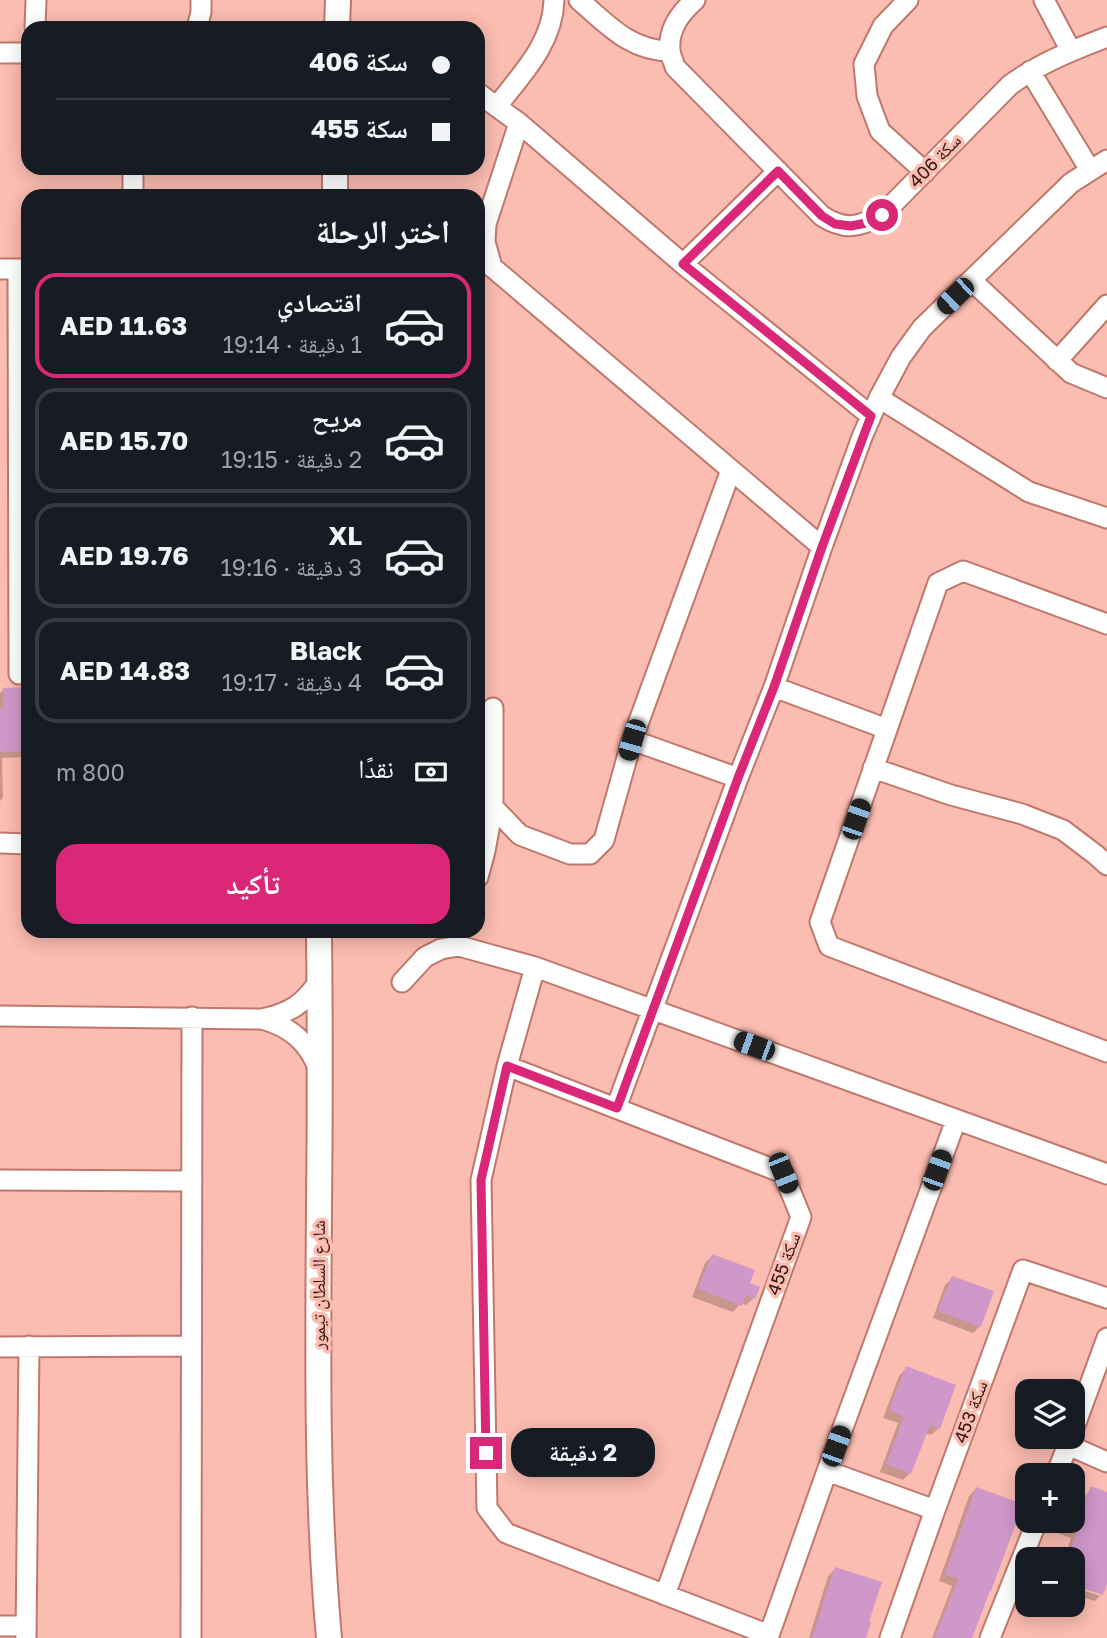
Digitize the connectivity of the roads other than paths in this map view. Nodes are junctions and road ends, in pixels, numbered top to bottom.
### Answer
1 (36, 0) edge
2 (201, 0) edge
3 (325, 0) edge
4 (338, 0) edge
5 (554, 0) edge
6 (579, 0) edge
7 (695, 0) edge
8 (908, 0) edge
9 (1044, 0) edge
10 (35, 21) edge
11 (199, 21) edge
12 (324, 21) edge
13 (337, 21) edge
14 (1107, 37) edge
15 (670, 51) junction
16 (1071, 51) junction
17 (0, 53) edge
18 (21, 53) edge
19 (1030, 71) junction
20 (485, 98) edge
21 (497, 106) junction
22 (519, 123) junction
23 (1098, 165) edge
24 (778, 171) junction
25 (925, 172) junction
26 (683, 264) junction
27 (15, 269) edge
28 (971, 279) junction
29 (1107, 305) edge
30 (21, 340) edge
31 (1057, 361) junction
32 (1107, 388) edge
33 (875, 407) junction
34 (21, 453) edge
35 (731, 470) junction
36 (1107, 517) edge
37 (822, 547) junction
38 (1107, 624) edge
39 (16, 674) edge
40 (774, 687) junction
41 (493, 708) dead end
42 (887, 729) junction
43 (632, 740) junction
44 (873, 768) junction
45 (738, 778) junction
46 (493, 807) junction
47 (0, 843) edge
48 (21, 844) edge
49 (485, 851) edge
50 (1107, 865) edge
51 (319, 938) edge
52 (331, 938) edge
53 (461, 938) edge
54 (535, 967) junction
55 (319, 981) junction
56 (402, 982) dead end
57 (653, 1010) junction
58 (0, 1016) edge
59 (192, 1017) junction
60 (262, 1019) junction
61 (1107, 1052) edge
62 (507, 1066) junction
63 (320, 1074) junction
64 (617, 1108) junction
65 (956, 1119) junction
66 (1107, 1174) edge
67 (0, 1180) edge
68 (192, 1181) junction
69 (1107, 1298) edge
70 (1107, 1338) edge
71 (29, 1346) junction
72 (190, 1346) junction
73 (0, 1347) edge
74 (1085, 1397) edge
75 (1085, 1448) edge
76 (1107, 1462) edge
77 (827, 1471) junction
78 (934, 1510) junction
79 (1032, 1533) edge
80 (665, 1595) junction
81 (0, 1626) edge
82 (26, 1632) edge
83 (769, 1636) edge
84 (191, 1638) edge
85 (330, 1638) edge
86 (340, 1638) edge
87 (890, 1638) edge
88 (990, 1638) edge

1 - 10 street
2 - 11 street
3 - 12 main road
4 - 13 main road
5 - 21 street
6 - 15 street
7 - 15 street
8 - 25 street
9 - 16 street
14 - 16 street, سكة 406
15 - 24 street, سكة 406
16 - 19 street, سكة 406
17 - 18 street
19 - 23 street
19 - 25 street, سكة 406
20 - 21 street
21 - 22 street
22 - 26 street
22 - 35 street
23 - 28 street
24 - 25 street, سكة 406
24 - 26 street
26 - 33 street
27 - 30 street
28 - 31 street
28 - 33 street
29 - 31 street
31 - 32 street
33 - 36 street
33 - 37 street
34 - 39 street
35 - 37 street
35 - 43 street
37 - 40 street
38 - 42 street
40 - 42 street
40 - 45 street
41 - 46 street
42 - 44 street
43 - 45 street
43 - 46 street
44 - 50 street
44 - 61 street
45 - 57 street
46 - 49 street
47 - 48 street
51 - 55 main road, شارع السلطان تيمور
52 - 86 main road, شارع السلطان تيمور
53 - 54 street
53 - 56 street
54 - 57 street
54 - 62 street
55 - 60 street
55 - 63 main road, شارع السلطان تيمور
57 - 64 street
57 - 65 street
58 - 59 street
59 - 60 street
59 - 68 street
60 - 63 street
62 - 64 street, سكة 455
62 - 80 street
63 - 85 main road, شارع السلطان تيمور
64 - 80 street, سكة 455
65 - 66 street
65 - 77 street
67 - 68 street
68 - 72 street
69 - 78 street, سكة 453
70 - 74 street
71 - 72 street
71 - 73 street
71 - 82 street
72 - 84 street
75 - 76 street
77 - 78 street
77 - 83 street
78 - 87 street, سكة 453
79 - 88 street
80 - 83 street
81 - 82 street

